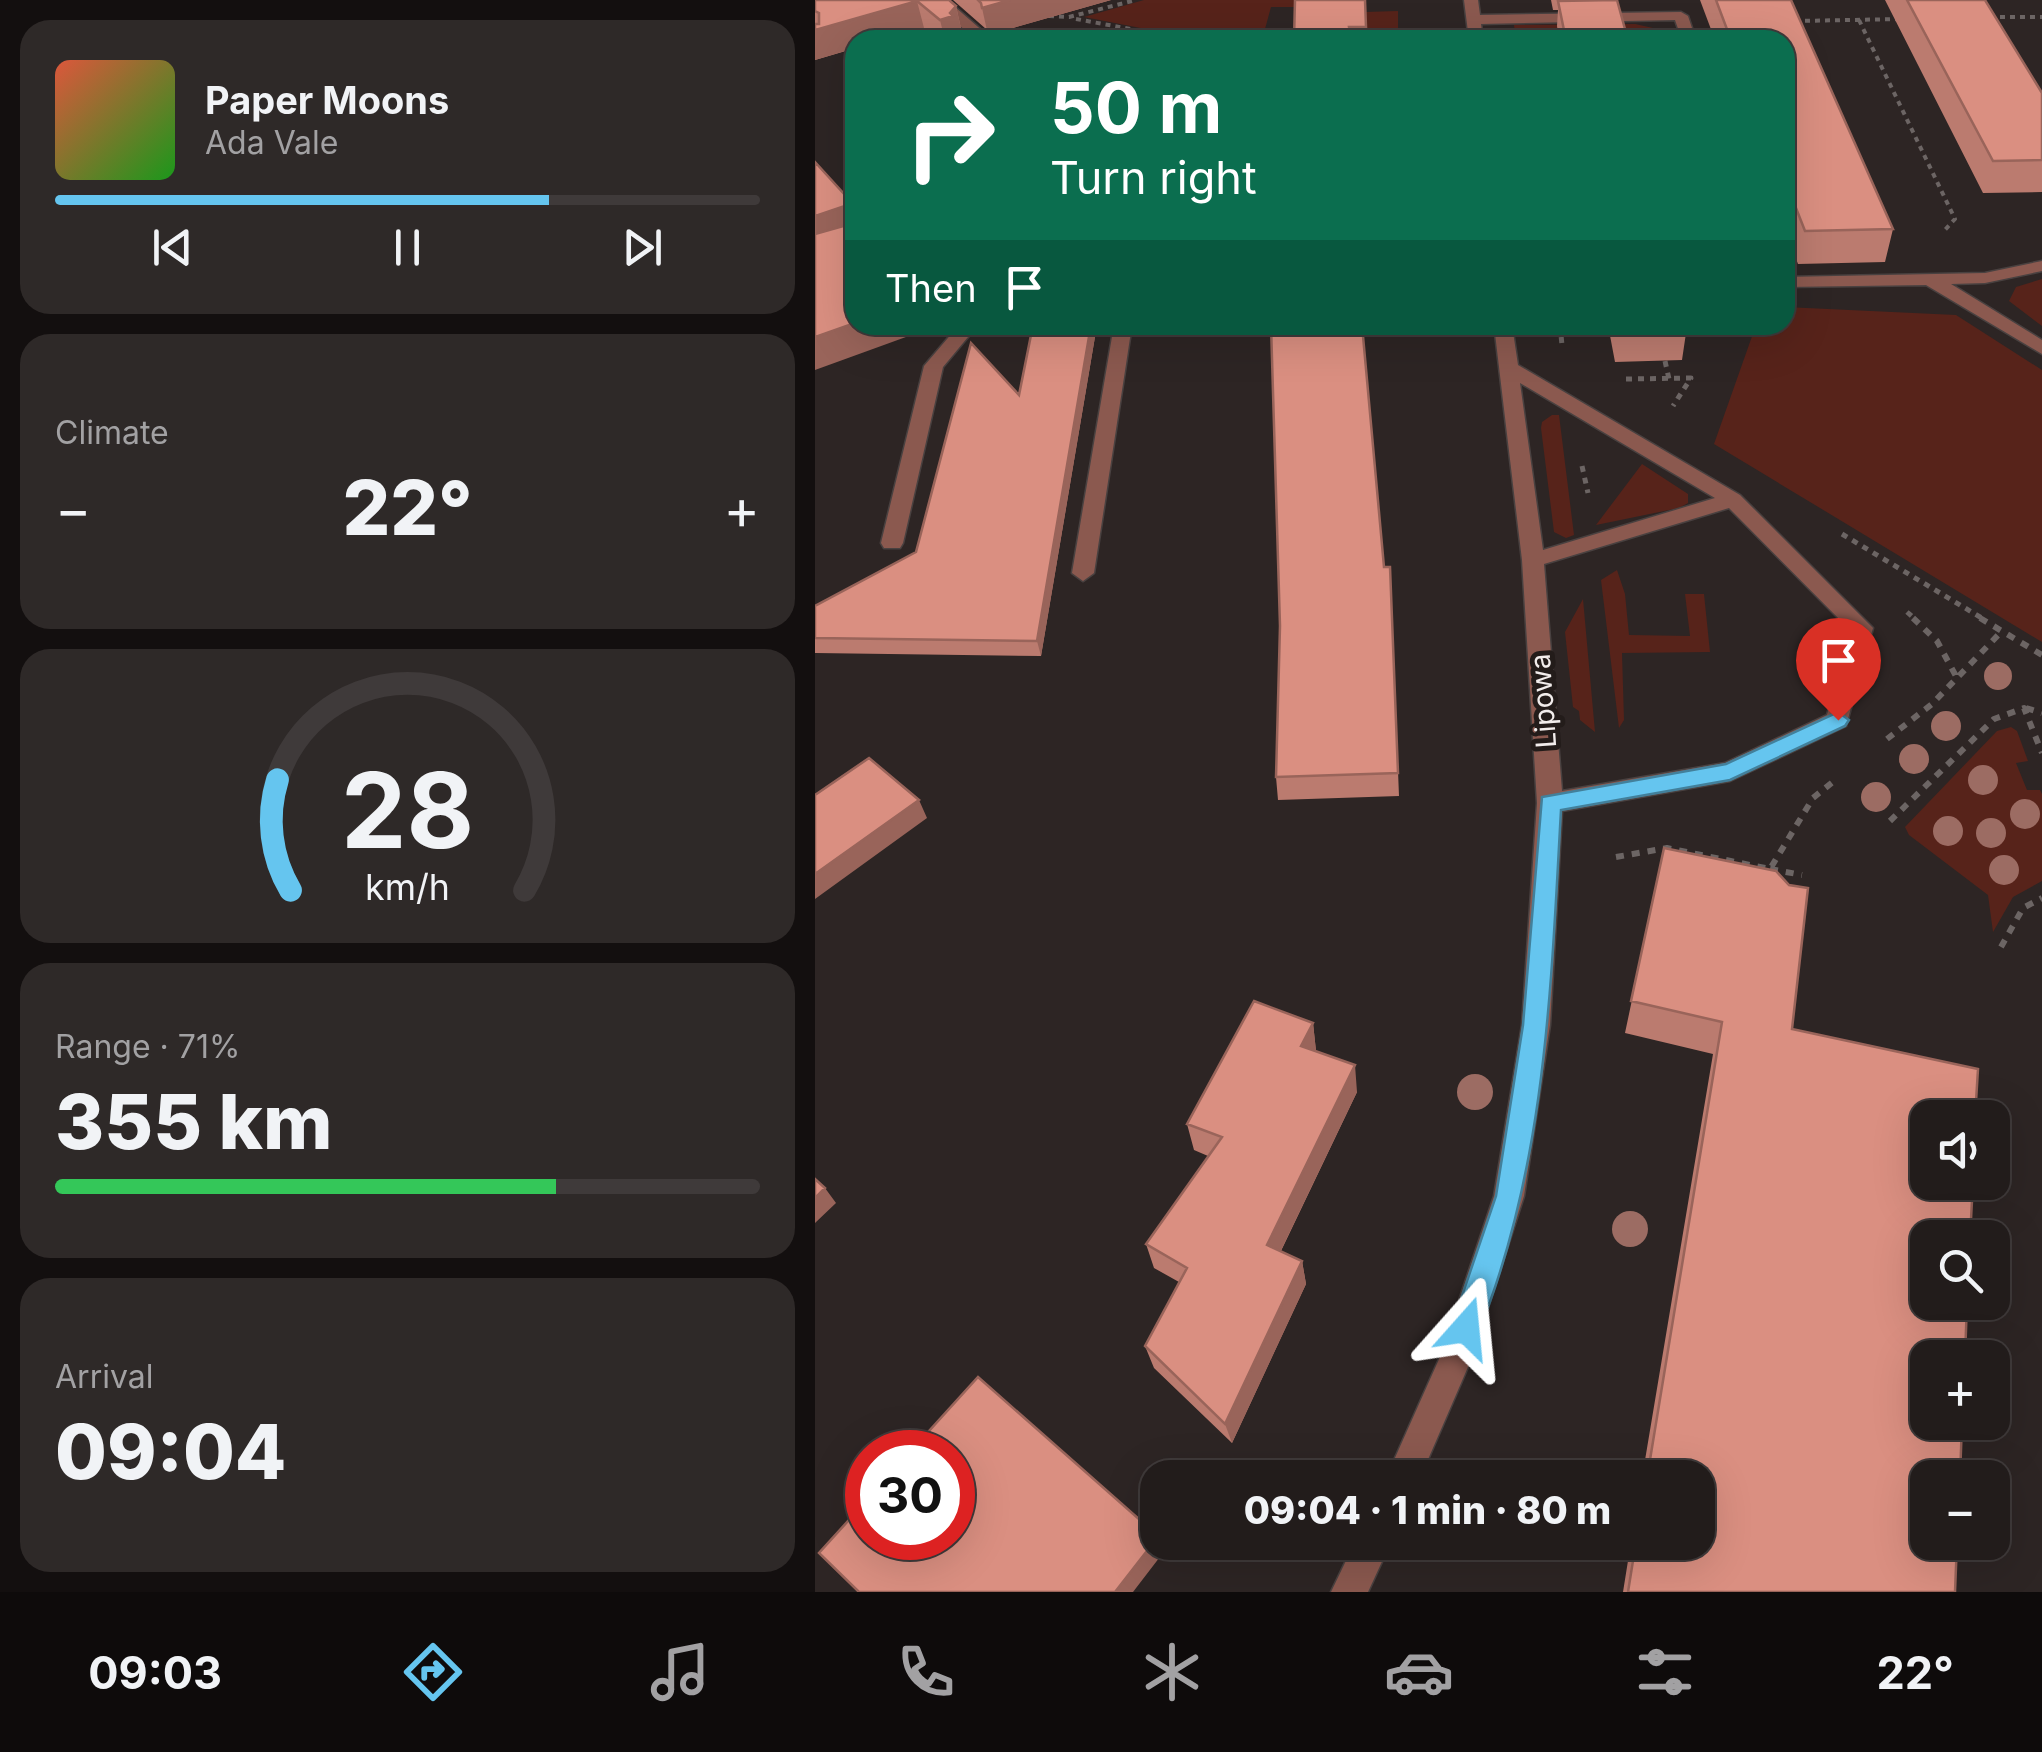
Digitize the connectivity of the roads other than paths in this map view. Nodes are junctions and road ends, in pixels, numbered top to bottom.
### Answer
1 (939, 0) edge
2 (1471, 0) edge
3 (1475, 20) junction
4 (974, 30) edge
5 (1476, 30) edge
6 (1686, 30) edge
7 (2042, 266) edge
8 (1930, 279) junction
9 (1795, 282) edge
10 (960, 335) edge
11 (1121, 335) edge
12 (1504, 335) edge
13 (2042, 348) edge
14 (1507, 367) junction
15 (1733, 500) junction
16 (892, 544) dead end
17 (1533, 560) junction
18 (1083, 573) dead end
19 (1550, 803) junction
20 (1411, 1460) edge
21 (1366, 1560) edge
22 (1349, 1592) edge

1 - 4 street
2 - 3 street
3 - 5 street
3 - 6 street
7 - 8 street
8 - 9 street
8 - 13 street
10 - 16 street
11 - 18 street
12 - 14 street, Lipowa
14 - 15 street
14 - 17 street, Lipowa
15 - 17 street
15 - 19 street
17 - 19 street, Lipowa
19 - 20 street, Lipowa
21 - 22 street

